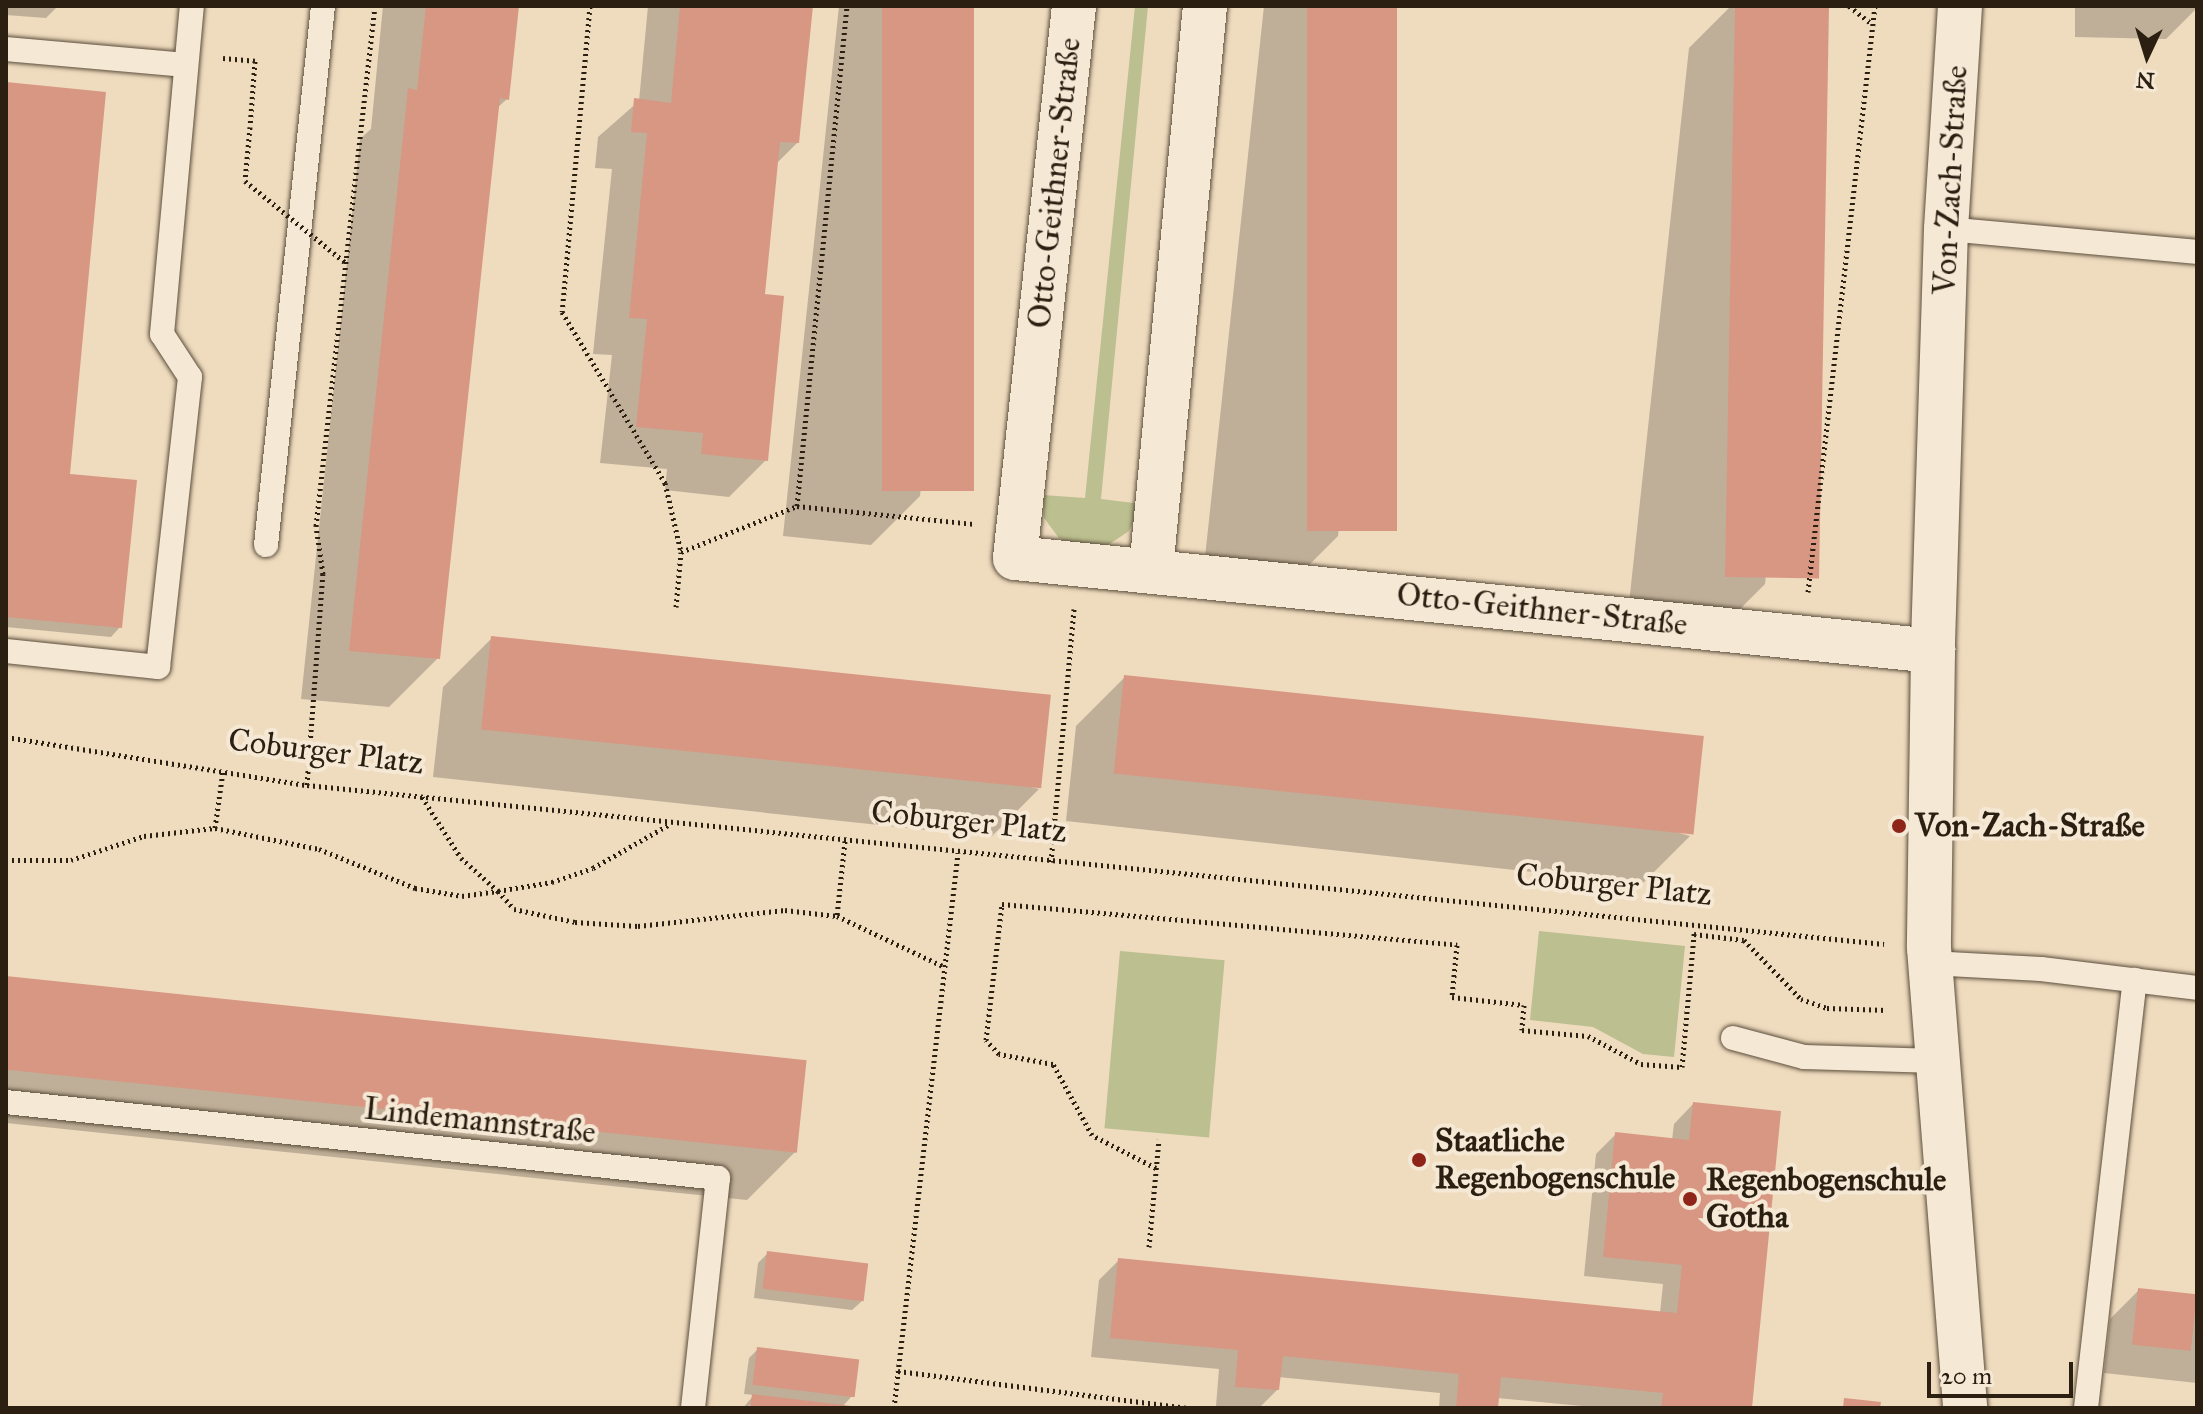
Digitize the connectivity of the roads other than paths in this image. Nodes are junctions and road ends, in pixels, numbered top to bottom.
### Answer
1 (192, 6) edge
2 (323, 6) edge
3 (1074, 6) edge
4 (1205, 6) edge
5 (1960, 6) edge
6 (6, 49) edge
7 (185, 65) junction
8 (1946, 229) junction
9 (2197, 252) edge
10 (266, 545) dead end
11 (1151, 570) junction
12 (6, 651) edge
13 (1933, 651) junction
14 (1929, 955) junction
15 (2135, 980) junction
16 (2197, 988) edge
17 (1733, 1038) dead end
18 (1937, 1061) junction
19 (6, 1102) edge
20 (693, 1408) edge
21 (1965, 1408) edge
22 (2086, 1408) edge

1 - 7 lane
2 - 10 lane
3 - 11 street, Otto-Geithner-Straße
4 - 11 street
5 - 8 street, Von-Zach-Straße
6 - 7 lane
7 - 12 lane
8 - 9 lane
8 - 13 street, Von-Zach-Straße
11 - 13 street, Otto-Geithner-Straße
13 - 14 street, Von-Zach-Straße
14 - 15 lane
14 - 18 street, Von-Zach-Straße
15 - 16 lane
15 - 22 lane
17 - 18 lane
18 - 21 street, Von-Zach-Straße
19 - 20 lane, Lindemannstraße

